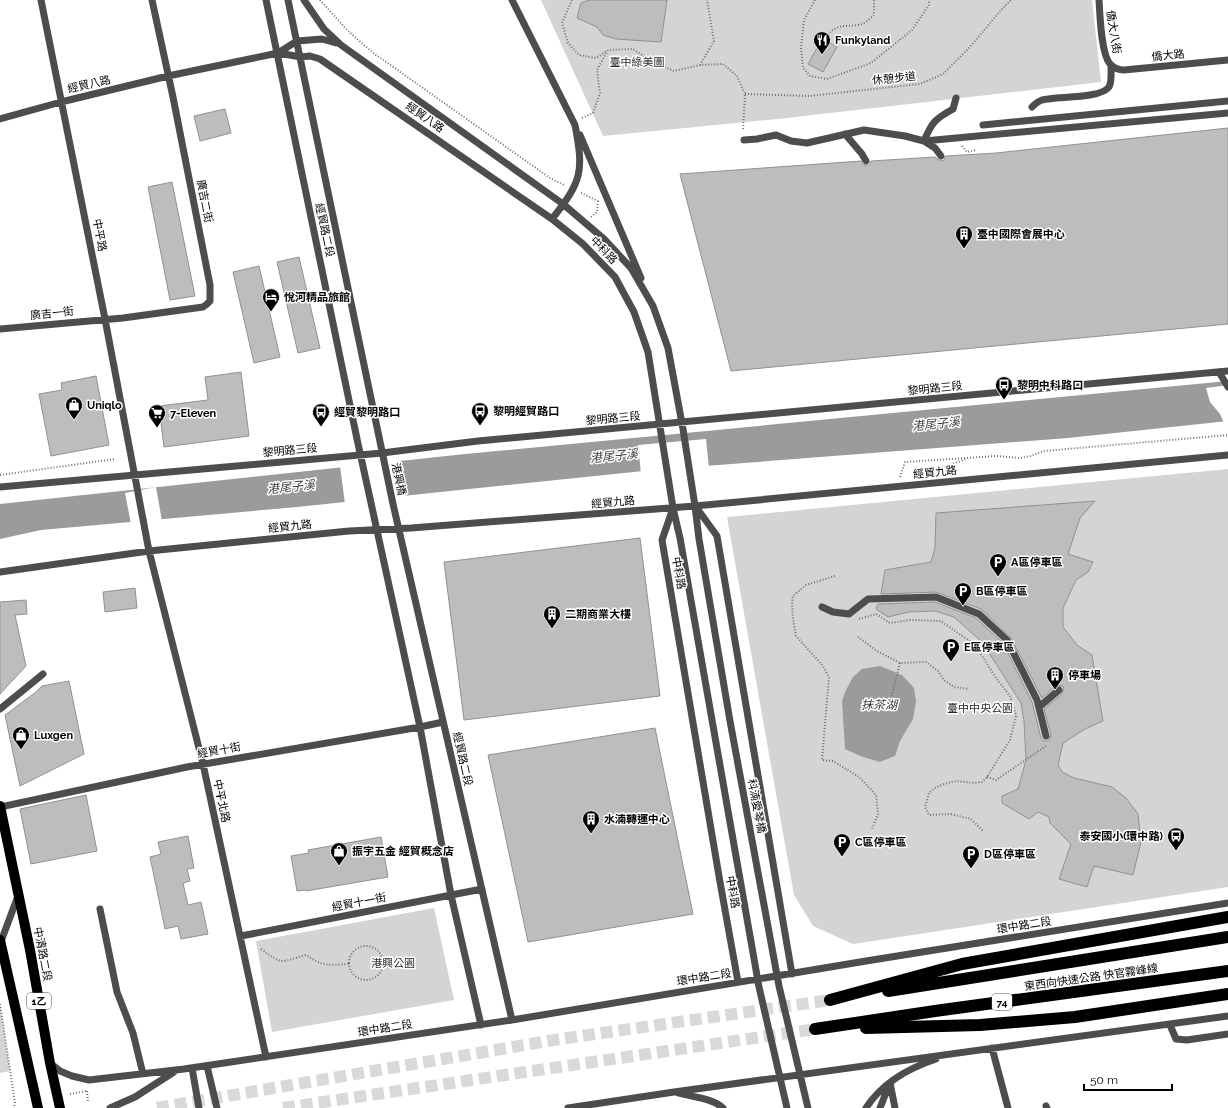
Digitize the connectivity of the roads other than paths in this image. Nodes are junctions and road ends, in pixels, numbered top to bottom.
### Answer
1 (41, 0) edge
2 (152, 0) edge
3 (266, 0) edge
4 (288, 0) edge
5 (304, 0) edge
6 (512, 0) edge
7 (1099, 0) edge
8 (297, 41) junction
9 (341, 46) junction
10 (278, 53) junction
11 (301, 57) junction
12 (1228, 60) edge
13 (1111, 65) junction
14 (168, 76) junction
15 (956, 98) dead end
16 (1228, 101) edge
17 (61, 102) junction
18 (1032, 107) dead end
19 (1228, 113) edge
20 (0, 119) edge
21 (575, 125) junction
22 (983, 126) dead end
23 (845, 134) junction
24 (744, 140) road end
25 (924, 141) junction
26 (941, 156) dead end
27 (866, 161) dead end
28 (564, 204) junction
29 (552, 219) junction
30 (653, 306) junction
31 (105, 319) junction
32 (0, 329) edge
33 (1228, 372) edge
34 (1221, 376) junction
35 (1228, 387) edge
36 (682, 423) junction
37 (660, 425) junction
38 (360, 454) junction
39 (1228, 455) edge
40 (383, 456) junction
41 (134, 475) junction
42 (0, 487) edge
43 (393, 504) joint
44 (696, 506) junction
45 (673, 508) junction
46 (399, 529) junction
47 (377, 530) junction
48 (146, 538) joint
49 (149, 551) junction
50 (0, 572) edge
51 (822, 608) dead end
52 (43, 674) dead end
53 (1059, 690) dead end
54 (1039, 707) junction
55 (0, 709) edge
56 (443, 722) junction
57 (420, 727) junction
58 (1046, 736) dead end
59 (203, 764) junction
60 (0, 806) edge
61 (482, 889) junction
62 (19, 895) junction
63 (451, 895) junction
64 (1228, 903) edge
65 (100, 909) dead end
66 (1228, 917) edge
67 (241, 936) junction
68 (1228, 937) edge
69 (0, 942) edge
70 (1228, 971) edge
71 (792, 974) junction
72 (738, 982) junction
73 (1228, 994) edge
74 (1228, 1016) edge
75 (512, 1020) junction
76 (481, 1025) junction
77 (1170, 1025) junction
78 (1228, 1034) edge
79 (992, 1048) junction
80 (951, 1054) junction
81 (266, 1057) junction
82 (50, 1063) junction
83 (207, 1066) junction
84 (192, 1068) junction
85 (184, 1069) junction
86 (143, 1074) junction
87 (890, 1083) junction
88 (674, 1092) junction
89 (720, 1107) edge
90 (38, 1108) edge
91 (60, 1108) edge
92 (110, 1108) edge
93 (199, 1108) edge
94 (217, 1108) edge
95 (568, 1108) edge
96 (787, 1108) edge
97 (808, 1108) edge
98 (866, 1108) edge
99 (880, 1108) edge
100 (895, 1108) edge
101 (1008, 1108) edge

1 - 17 street, 中平路
2 - 14 street, 廣吉二街
3 - 10 street, 經貿路二段
4 - 8 street, 經貿路二段
5 - 9 street, 經貿八路
6 - 21 street, 中科路
7 - 13 street, 僑大八街
8 - 9 street, 經貿八路
8 - 10 street, 經貿八路
8 - 11 street, 經貿路二段
9 - 28 street, 經貿八路
10 - 11 street, 經貿八路
10 - 14 street, 經貿八路
10 - 38 street, 經貿路二段
11 - 29 street, 經貿八路
11 - 40 street, 經貿路二段
12 - 13 street, 僑大路
13 - 18 street
14 - 17 street, 經貿八路
14 - 31 street, 廣吉二街
15 - 25 street
16 - 22 street
17 - 20 street, 經貿八路
17 - 31 street, 中平路
19 - 25 street
21 - 28 street, 中科路
21 - 30 street, 中科路
23 - 24 street
23 - 25 street
23 - 27 street
25 - 26 street
28 - 29 street, 中科路
28 - 30 street, 中科路
29 - 37 street, 中科路
30 - 36 street, 中科路
31 - 32 street, 廣吉一街
31 - 41 street, 中平路
33 - 34 street, 黎明路三段
34 - 35 street
34 - 36 street, 黎明路三段
36 - 37 street, 黎明路三段
36 - 44 street, 中科路
37 - 40 street, 黎明路三段
37 - 45 street, 中科路
38 - 40 street, 黎明路三段
38 - 41 street, 黎明路三段
38 - 47 street, 經貿路二段
39 - 44 street, 經貿九路
40 - 43 street, 港興橋
41 - 42 street, 黎明路三段
41 - 48 street, 中平路
43 - 46 street, 經貿路二段
44 - 45 street, 經貿九路
44 - 71 street, 中科路
44 - 97 street, 科湳愛琴橋
45 - 46 street, 經貿九路
45 - 72 street, 中科路
45 - 96 street
46 - 47 street, 經貿九路
46 - 56 street, 經貿路二段
47 - 49 street, 經貿九路
47 - 57 street
48 - 49 street, 中平北路
49 - 50 street, 經貿九路
49 - 59 street, 中平北路
51 - 54 street
52 - 55 street
53 - 54 street
54 - 58 street
56 - 57 street, 經貿十街
56 - 61 street, 經貿路二段
57 - 59 street, 經貿十街
57 - 63 street
59 - 60 street, 經貿十街
59 - 67 street, 中平北路
60 - 62 main road, 中清路二段 / 1乙
61 - 63 street, 經貿十一街
61 - 75 street, 經貿路二段
62 - 69 street
62 - 82 main road, 中清路二段 / 1乙
63 - 67 street, 經貿十一街
63 - 76 street
64 - 71 street, 環中路二段
65 - 86 street
66 - 68 highway, 東西向快速公路 快官霧峰線
67 - 81 street, 中平北路
69 - 90 main road, 1乙
70 - 73 highway, 東西向快速公路 快官霧峰線 / 74
71 - 72 street, 環中路二段
72 - 75 street, 環中路二段
74 - 77 street
75 - 76 street, 環中路二段
76 - 81 street, 環中路二段
77 - 78 street
77 - 79 street
79 - 80 street
79 - 101 street
80 - 87 street
80 - 88 street
81 - 83 street, 環中路二段
82 - 86 street, 環中路二段
82 - 91 main road, 中清路二段 / 1乙
83 - 84 street, 環中路二段
83 - 94 street
84 - 85 street, 環中路二段
84 - 93 street
85 - 86 street, 環中路二段
85 - 92 street, 環中路二段
87 - 98 street
87 - 99 street
87 - 100 street
88 - 89 street
88 - 95 street

